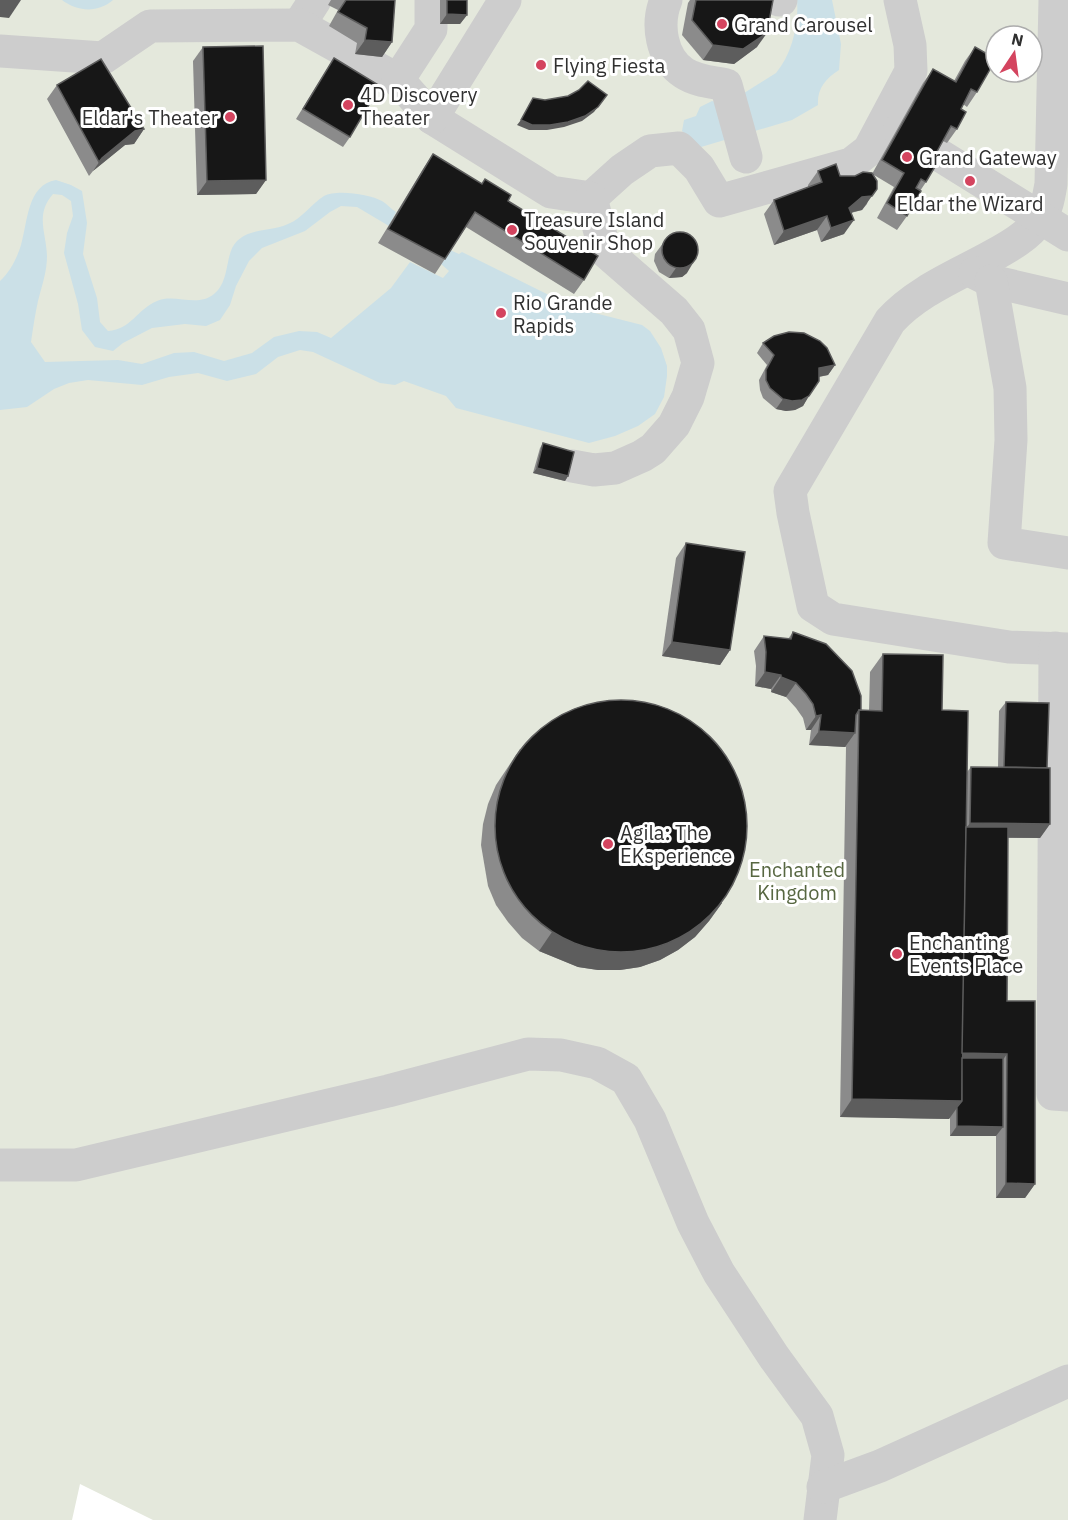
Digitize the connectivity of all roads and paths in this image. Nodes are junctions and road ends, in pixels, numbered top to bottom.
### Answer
1 (431, 0) edge
2 (505, 0) edge
3 (666, 0) edge
4 (900, 0) edge
5 (1055, 0) edge
6 (150, 13) edge
7 (307, 13) edge
8 (0, 51) edge
9 (398, 80) junction
10 (432, 118) junction
11 (885, 121) junction
12 (746, 157) dead end
13 (1060, 177) edge
14 (591, 198) junction
15 (1040, 219) junction
16 (1068, 235) edge
17 (980, 275) junction
18 (1068, 299) edge
19 (572, 466) edge
20 (1068, 553) edge
21 (1062, 649) edge
22 (1068, 1095) edge
23 (0, 1166) edge
24 (1068, 1381) edge
25 (823, 1487) junction
26 (819, 1520) edge

1 - 9 street
2 - 10 street
3 - 12 street
4 - 11 street
5 - 13 street
6 - 7 street
6 - 8 street
7 - 9 street
9 - 10 street
10 - 14 street
11 - 14 street
11 - 15 street
13 - 15 street
14 - 19 street
15 - 16 street
15 - 17 street
17 - 18 street
17 - 20 street
17 - 21 street
21 - 22 street
23 - 25 street
24 - 25 street
25 - 26 street

